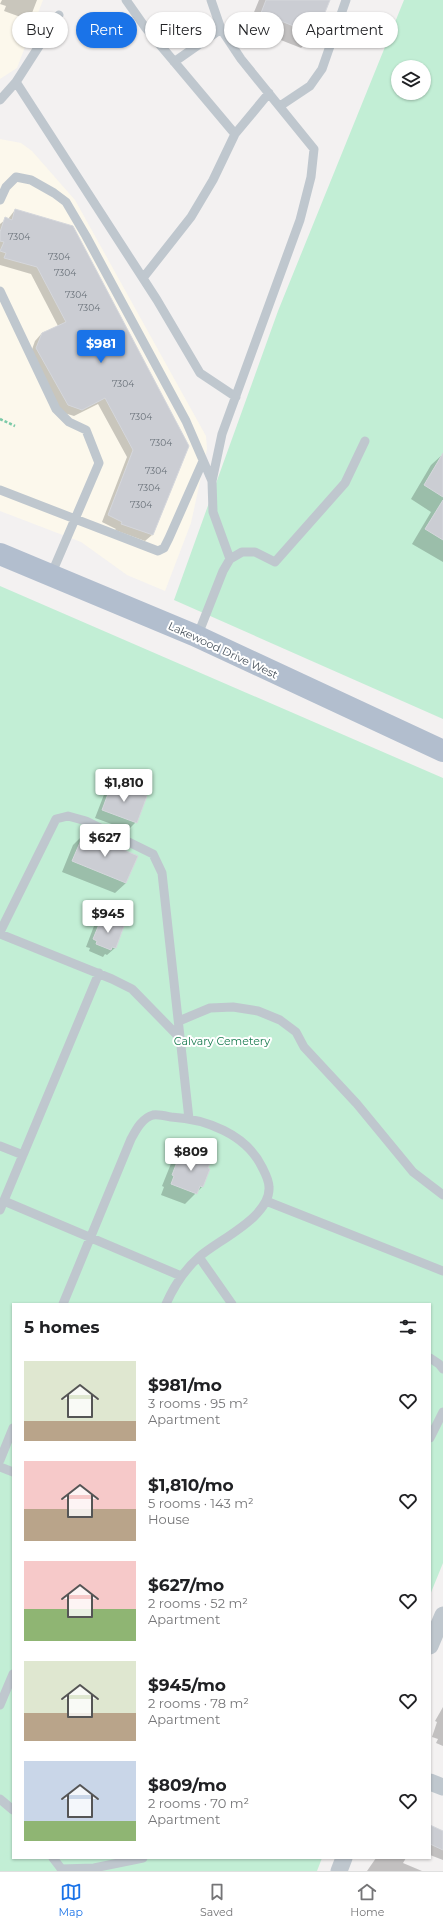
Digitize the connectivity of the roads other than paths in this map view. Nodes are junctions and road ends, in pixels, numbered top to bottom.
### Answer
1 (126, 0) edge
2 (211, 0) edge
3 (346, 0) edge
4 (221, 29) junction
5 (38, 48) edge
6 (174, 62) junction
7 (16, 82) junction
8 (269, 93) junction
9 (0, 100) edge
10 (280, 106) junction
11 (235, 134) junction
12 (0, 200) edge
13 (143, 278) junction
14 (0, 291) edge
15 (236, 397) junction
16 (365, 441) dead end
17 (203, 461) junction
18 (212, 481) junction
19 (0, 490) edge
20 (75, 520) junction
21 (0, 554) edge
22 (230, 559) junction
23 (51, 575) junction
24 (197, 637) junction
25 (443, 751) edge
26 (0, 933) edge
27 (99, 973) junction
28 (179, 1021) junction
29 (180, 1038) junction
30 (189, 1120) junction
31 (0, 1146) edge
32 (23, 1155) junction
33 (443, 1195) edge
34 (266, 1201) junction
35 (2, 1206) edge
36 (90, 1237) junction
37 (199, 1257) junction
38 (443, 1271) edge
39 (181, 1276) junction
40 (63, 1303) edge
41 (167, 1303) edge
42 (231, 1303) edge
43 (431, 1359) edge
44 (443, 1369) edge
45 (443, 1412) edge
46 (12, 1430) edge
47 (431, 1436) edge
48 (0, 1460) edge
49 (0, 1467) edge
50 (12, 1472) edge
51 (443, 1615) edge
52 (431, 1644) edge
53 (12, 1676) edge
54 (0, 1705) edge
55 (431, 1782) edge
56 (443, 1787) edge
57 (0, 1799) edge
58 (12, 1809) edge
59 (54, 1859) edge
60 (139, 1859) edge
61 (344, 1859) edge
62 (62, 1870) edge
63 (338, 1871) edge

1 - 6 lane
2 - 4 lane
3 - 10 lane
4 - 6 lane
4 - 8 lane
5 - 7 lane
6 - 11 lane
7 - 9 lane
7 - 13 lane
8 - 10 lane
8 - 11 lane
10 - 15 lane
11 - 13 lane
12 - 17 lane
13 - 15 lane
14 - 20 lane
15 - 18 lane
16 - 22 lane
17 - 18 lane
17 - 20 lane
18 - 22 lane
19 - 20 lane
20 - 23 lane
21 - 23 main road, Lakewood Drive West
22 - 24 lane
23 - 24 main road, Lakewood Drive West
24 - 25 main road, Lakewood Drive West
26 - 27 lane
26 - 28 lane
27 - 29 lane
27 - 32 lane
28 - 29 lane
28 - 33 lane
29 - 30 lane
30 - 34 lane
30 - 36 lane
31 - 32 lane
32 - 35 lane
34 - 37 lane
34 - 38 lane
35 - 36 lane
36 - 39 lane
36 - 40 lane
37 - 39 lane
37 - 42 lane
39 - 41 lane
43 - 44 lane
45 - 47 lane
46 - 48 lane
49 - 50 lane
51 - 52 street
53 - 54 lane
55 - 56 street
57 - 58 lane
59 - 62 lane
60 - 62 lane
61 - 63 street

